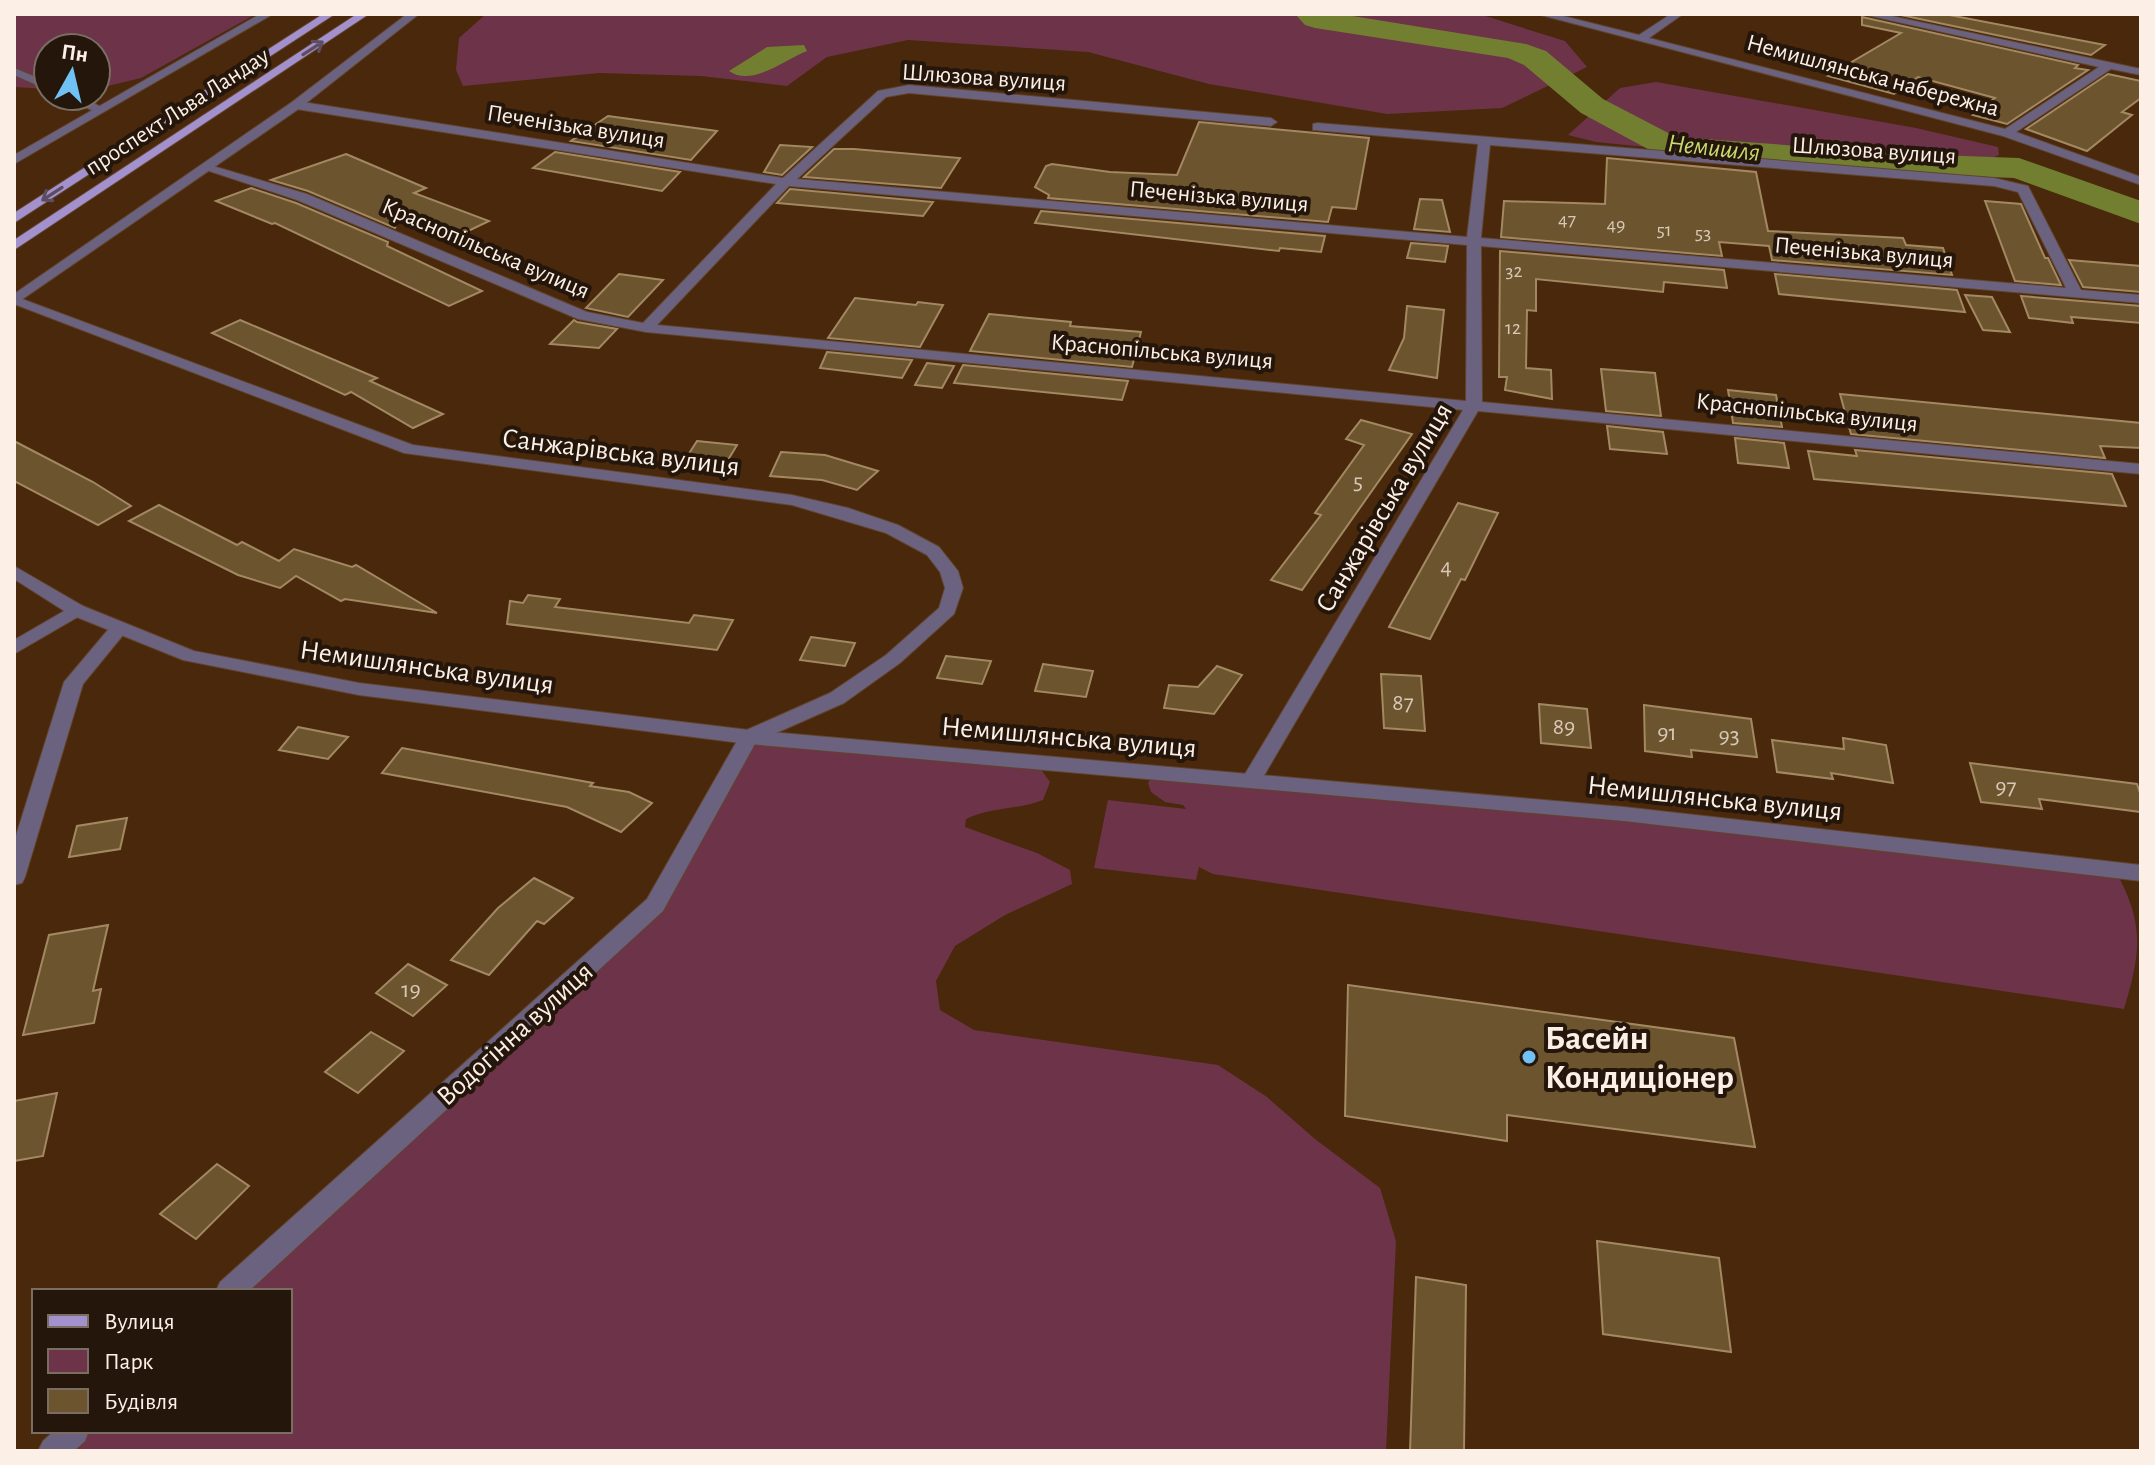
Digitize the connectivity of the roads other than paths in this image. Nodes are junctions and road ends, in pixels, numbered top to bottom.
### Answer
1 (268, 14) edge
2 (330, 14) edge
3 (364, 14) edge
4 (1542, 14) edge
5 (1678, 14) edge
6 (1867, 14) edge
7 (410, 17) edge
8 (1642, 38) junction
9 (2109, 65) junction
10 (2141, 72) edge
11 (112, 102) edge
12 (296, 105) junction
13 (94, 112) edge
14 (1271, 122) dead end
15 (1317, 127) dead end
16 (2007, 133) junction
17 (1484, 142) junction
18 (14, 160) edge
19 (206, 168) junction
20 (2141, 181) edge
21 (786, 182) junction
22 (14, 219) edge
23 (1474, 239) junction
24 (14, 246) edge
25 (2076, 293) junction
26 (2141, 299) edge
27 (15, 300) edge
28 (646, 328) junction
29 (1474, 404) junction
30 (2141, 469) edge
31 (14, 571) edge
32 (76, 610) junction
33 (119, 629) junction
34 (14, 648) edge
35 (749, 737) junction
36 (1252, 779) junction
37 (2141, 873) edge
38 (14, 877) edge
39 (232, 1289) edge
40 (73, 1433) edge
41 (53, 1451) edge

1 - 11 street
2 -> 22 main road, проспект Льва Ландау
24 -> 3 main road, проспект Льва Ландау
4 - 8 street, Немишлянська набережна
5 - 8 street
6 - 9 street
7 - 12 street
8 - 16 street, Немишлянська набережна
9 - 10 street
9 - 16 street
12 - 19 street
12 - 21 street, Печенізька вулиця
13 - 18 street
14 - 21 street, Шлюзова вулиця
15 - 17 street, Шлюзова вулиця
16 - 20 street, Немишлянська набережна
17 - 23 street, Санжарівська вулиця
17 - 25 street, Шлюзова вулиця
19 - 27 street
19 - 28 street, Краснопільська вулиця
21 - 23 street, Печенізька вулиця
21 - 28 street, Шлюзова вулиця
23 - 25 street, Печенізька вулиця
23 - 29 street, Санжарівська вулиця
25 - 26 street, Печенізька вулиця
27 - 35 street, Санжарівська вулиця
28 - 29 street, Краснопільська вулиця
29 - 30 street, Краснопільська вулиця
29 - 36 street, Санжарівська вулиця
31 - 32 street, Немишлянська вулиця
32 - 33 street, Немишлянська вулиця
32 - 34 street
33 - 35 street, Немишлянська вулиця
33 - 38 street
35 - 36 street, Немишлянська вулиця
35 - 39 street, Водогінна вулиця
36 - 37 street, Немишлянська вулиця
40 - 41 street

